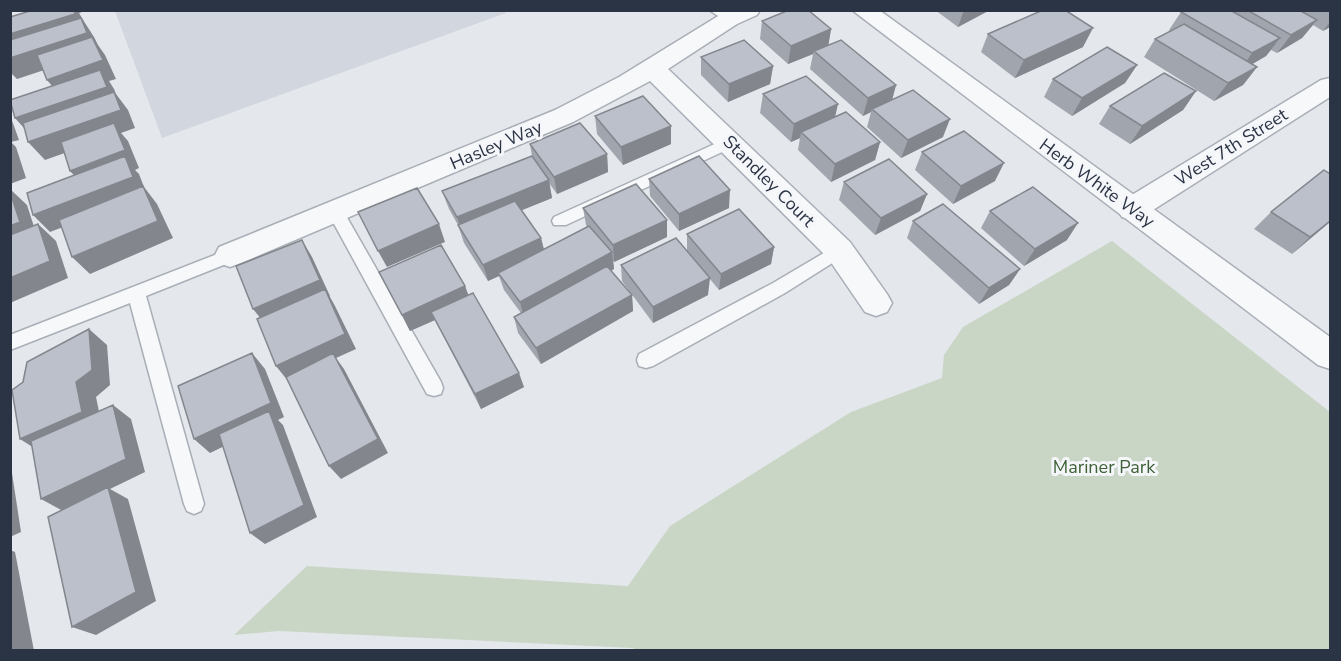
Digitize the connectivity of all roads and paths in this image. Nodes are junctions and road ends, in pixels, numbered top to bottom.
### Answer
1 (863, 10) edge
2 (731, 13) edge
3 (652, 69) junction
4 (1330, 86) edge
5 (730, 142) junction
6 (1132, 209) junction
7 (335, 211) junction
8 (560, 221) dead end
9 (839, 249) junction
10 (230, 255) joint
11 (136, 293) junction
12 (876, 303) dead end
13 (10, 344) edge
14 (1330, 356) edge
15 (646, 360) dead end
16 (434, 388) dead end
17 (194, 504) dead end

1 - 6 street, Herb White Way
2 - 3 street, Hasley Way
3 - 5 street, Standley Court
3 - 7 street, Hasley Way
4 - 6 street, West 7th Street
5 - 8 lane
5 - 9 street, Standley Court
6 - 14 street, Herb White Way
7 - 10 street, Hasley Way
7 - 16 lane
9 - 12 street, Standley Court
9 - 15 lane
10 - 11 lane
11 - 13 lane
11 - 17 lane

